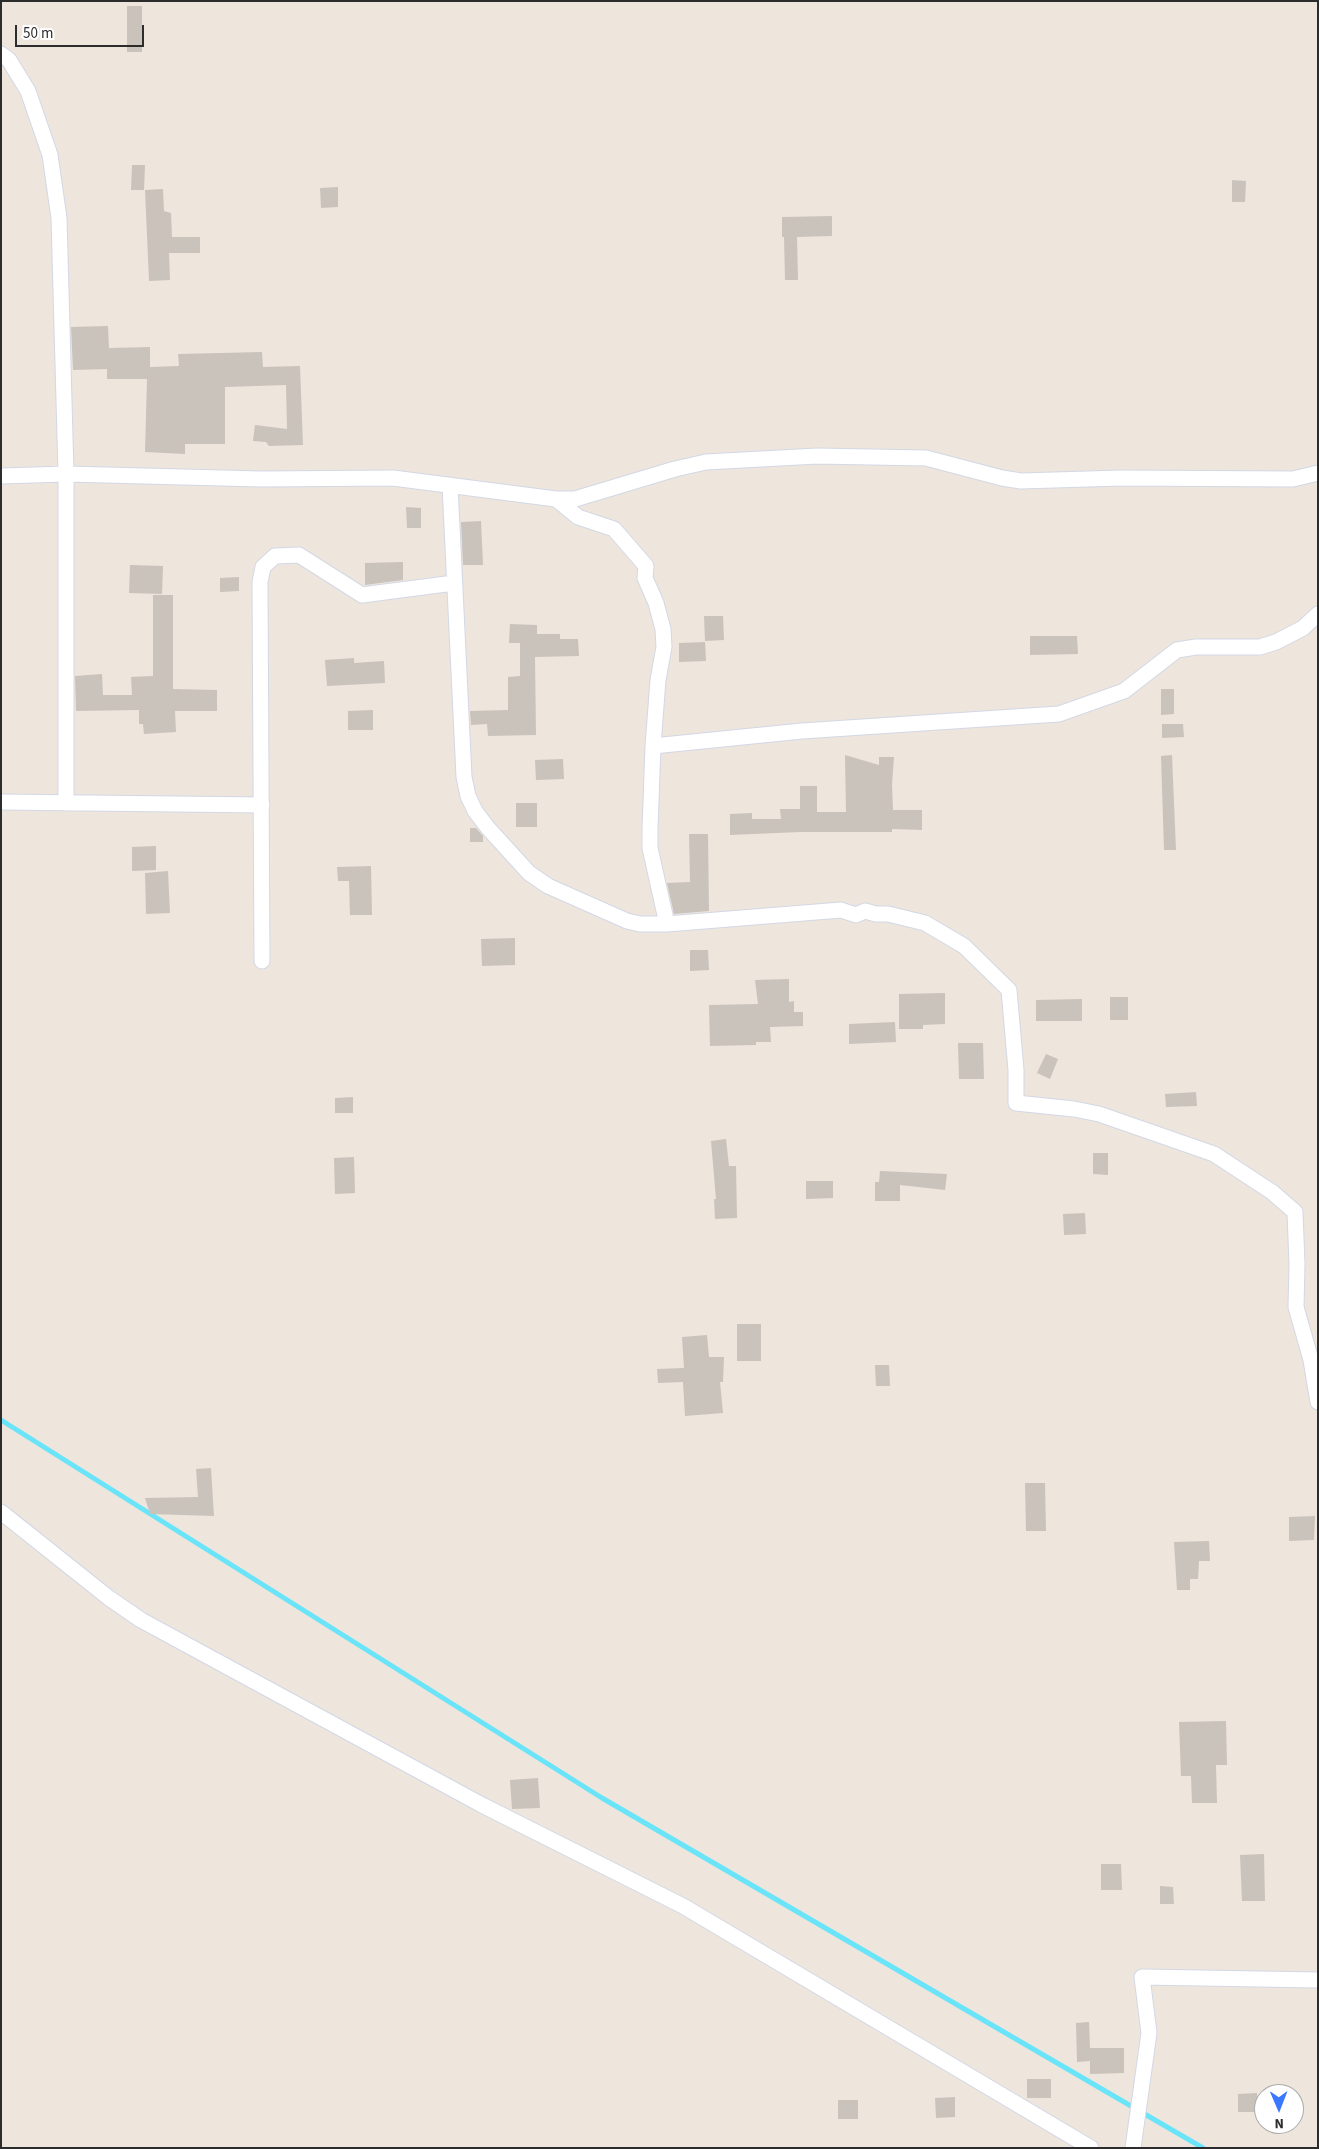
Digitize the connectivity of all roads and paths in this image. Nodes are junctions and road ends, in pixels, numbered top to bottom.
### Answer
1 (1, 54) edge
2 (1318, 473) edge
3 (66, 474) junction
4 (1, 476) edge
5 (450, 484) junction
6 (556, 499) junction
7 (454, 583) junction
8 (1318, 614) edge
9 (653, 746) junction
10 (1, 802) edge
11 (66, 803) junction
12 (262, 805) junction
13 (667, 924) junction
14 (262, 961) dead end
15 (1318, 1402) edge
16 (1, 1512) edge
17 (1318, 1980) edge
18 (1091, 2148) edge
19 (1133, 2148) edge

1 - 3 street
2 - 6 street
3 - 4 street
3 - 5 street
3 - 11 street
5 - 6 street
5 - 7 street
6 - 9 street
7 - 12 street
7 - 13 street
8 - 9 street
9 - 13 street
10 - 11 street
11 - 12 street
12 - 14 street
13 - 15 street
16 - 18 street
17 - 19 street

